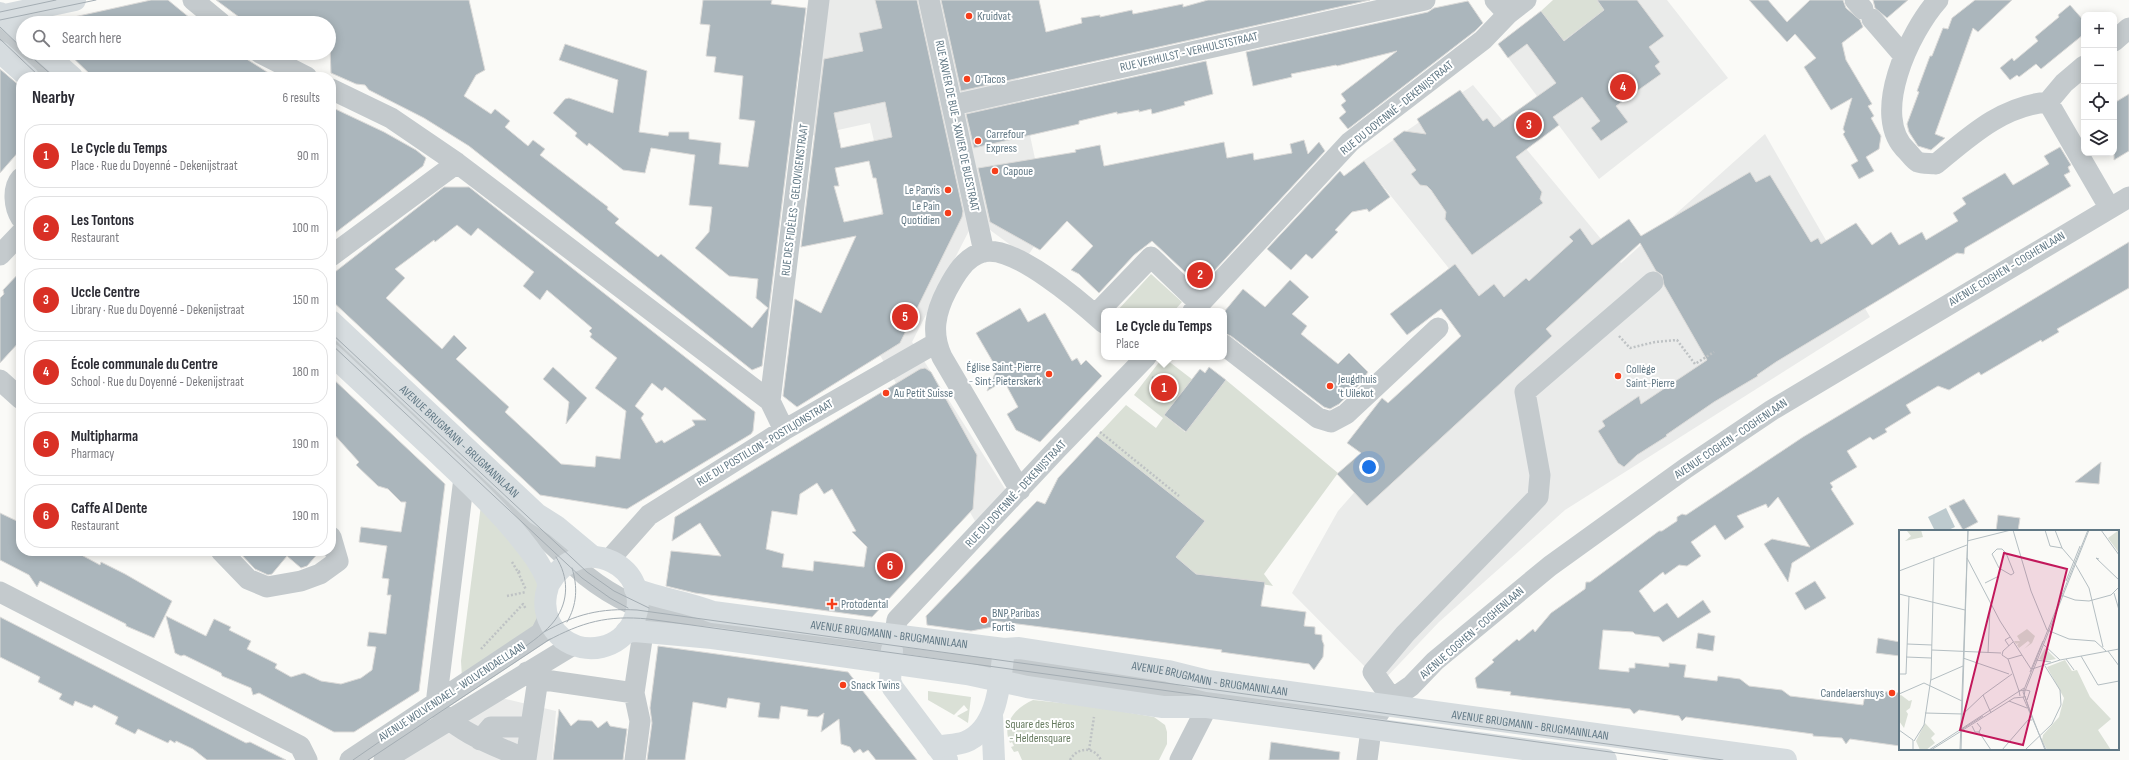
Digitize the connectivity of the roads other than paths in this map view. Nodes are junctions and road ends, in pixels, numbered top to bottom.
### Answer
1 (76, 0) edge
2 (193, 0) edge
3 (819, 0) edge
4 (929, 0) edge
5 (1425, 0) edge
6 (1526, 0) edge
7 (1938, 0) edge
8 (1502, 7) edge
9 (1864, 9) edge
10 (212, 16) edge
11 (1, 19) edge
12 (2129, 28) edge
13 (16, 29) edge
14 (16, 38) edge
15 (2117, 38) edge
16 (0, 52) edge
17 (1904, 56) junction
18 (34, 60) edge
19 (53, 60) edge
20 (274, 60) edge
21 (2081, 69) edge
22 (22, 72) edge
23 (43, 72) edge
24 (66, 72) edge
25 (297, 72) edge
26 (336, 91) edge
27 (2048, 102) junction
28 (953, 105) junction
29 (457, 163) junction
30 (16, 190) edge
31 (2129, 197) edge
32 (16, 202) edge
33 (2109, 207) junction
34 (16, 238) edge
35 (336, 252) edge
36 (984, 252) junction
37 (0, 255) edge
38 (1653, 282) dead end
39 (1197, 307) edge
40 (1109, 308) edge
41 (1100, 319) edge
42 (336, 326) edge
43 (1438, 328) dead end
44 (936, 343) junction
45 (336, 344) edge
46 (1227, 347) edge
47 (336, 359) edge
48 (1146, 362) edge
49 (0, 380) edge
50 (16, 394) edge
51 (770, 401) junction
52 (784, 430) junction
53 (464, 478) junction
54 (1020, 490) junction
55 (336, 554) edge
56 (226, 556) edge
57 (600, 558) junction
58 (570, 561) junction
59 (549, 584) junction
60 (0, 592) edge
61 (636, 598) junction
62 (539, 617) junction
63 (635, 633) junction
64 (573, 645) junction
65 (893, 649) junction
66 (1002, 665) junction
67 (533, 676) junction
68 (634, 693) junction
69 (1207, 694) junction
70 (436, 702) junction
71 (1381, 712) junction
72 (992, 715) junction
73 (448, 720) junction
74 (531, 727) junction
75 (480, 740) junction
76 (942, 754) edge
77 (307, 760) edge
78 (350, 760) edge
79 (384, 760) edge
80 (635, 760) edge
81 (994, 760) edge
82 (1180, 760) edge
83 (1366, 760) edge
84 (1606, 760) edge
85 (1786, 760) edge

1 - 11 main road
2 - 10 street
3 - 51 street, RUE DES FIDÈLES - GELOVIGENSTRAAT
4 - 28 street, RUE XAVIER DE BUE - XAVIER DE BUESTRAAT
5 - 28 street, RUE VERHULST - VERHULSTSTRAAT
6 - 8 street, RUE DU DOYENNÉ - DEKENIJSTRAAT
7 - 17 street
8 - 39 street, RUE DU DOYENNÉ - DEKENIJSTRAAT
9 - 17 street
11 - 13 main road
11 - 14 street
12 - 15 street
16 - 22 main road
17 - 27 street
18 - 23 street
19 - 24 main road
20 - 25 street
21 - 27 street
26 - 29 street
27 - 33 street
28 - 36 street, RUE XAVIER DE BUE - XAVIER DE BUESTRAAT
29 - 35 street
29 - 51 street
30 - 32 street
31 - 33 street, AVENUE COGHEN - COGHENLAAN
33 - 71 street, AVENUE COGHEN - COGHENLAAN
34 - 37 street
36 - 41 street
36 - 44 street
38 - 71 street
39 - 40 street
42 - 57 main road, AVENUE BRUGMANN - BRUGMANNLAAN
43 - 46 street
44 - 52 street, RUE DU POSTILLON - POSTILJONSTRAAT
44 - 54 street
45 - 58 street, AVENUE BRUGMANN - BRUGMANNLAAN
47 - 53 main road, AVENUE BRUGMANN - BRUGMANNLAAN
48 - 54 street, RUE DU DOYENNÉ - DEKENIJSTRAAT
49 - 50 street
51 - 52 street
52 - 57 street, RUE DU POSTILLON - POSTILJONSTRAAT
53 - 59 main road, AVENUE BRUGMANN - BRUGMANNLAAN
53 - 70 street
54 - 65 street, RUE DU DOYENNÉ - DEKENIJSTRAAT
55 - 56 street
57 - 58 main road
57 - 61 main road, AVENUE BRUGMANN - BRUGMANNLAAN
58 - 59 main road
58 - 61 street, AVENUE BRUGMANN - BRUGMANNLAAN
59 - 62 main road
60 - 77 street
61 - 63 main road
61 - 65 main road, AVENUE BRUGMANN - BRUGMANNLAAN
62 - 64 main road
62 - 70 street, AVENUE WOLVENDAEL - WOLVENDAELLAAN
63 - 64 main road
63 - 65 main road, AVENUE BRUGMANN - BRUGMANNLAAN
63 - 68 street
64 - 67 street, AVENUE WOLVENDAEL - WOLVENDAELLAAN
65 - 66 main road, AVENUE BRUGMANN - BRUGMANNLAAN
65 - 66 main road, AVENUE BRUGMANN - BRUGMANNLAAN
65 - 76 main road
66 - 69 main road, AVENUE BRUGMANN - BRUGMANNLAAN
66 - 69 main road, AVENUE BRUGMANN - BRUGMANNLAAN
66 - 72 main road
67 - 68 street
67 - 73 street, AVENUE WOLVENDAEL - WOLVENDAELLAAN
67 - 74 street
68 - 80 street
69 - 71 main road, AVENUE BRUGMANN - BRUGMANNLAAN
69 - 71 main road, AVENUE BRUGMANN - BRUGMANNLAAN
69 - 82 street
70 - 73 street
70 - 78 street, AVENUE WOLVENDAEL - WOLVENDAELLAAN
71 - 83 street
71 - 84 main road, AVENUE BRUGMANN - BRUGMANNLAAN
71 - 85 main road, AVENUE BRUGMANN - BRUGMANNLAAN
72 - 76 main road
72 - 81 main road
73 - 75 street
73 - 79 street, AVENUE WOLVENDAEL - WOLVENDAELLAAN
74 - 75 street
74 - 75 street

